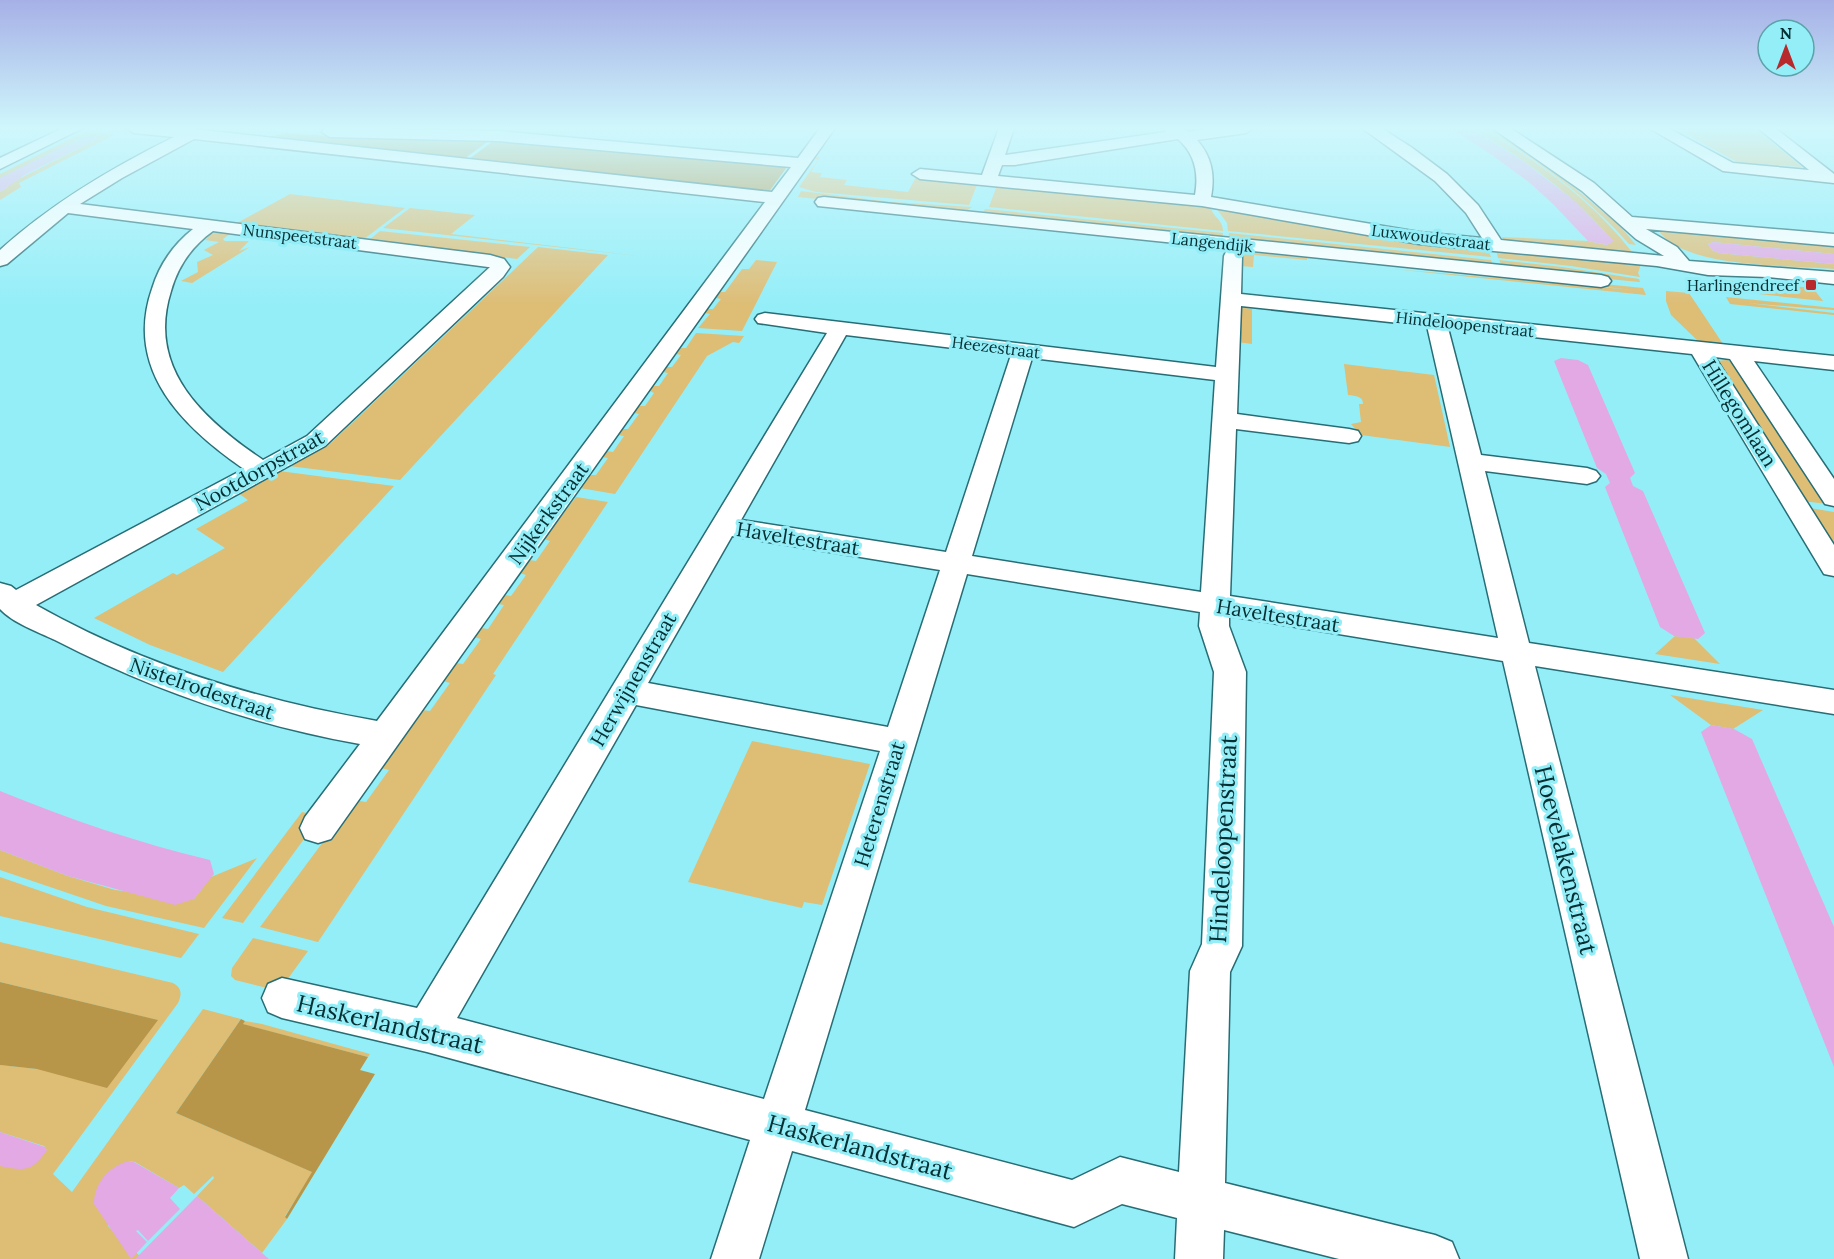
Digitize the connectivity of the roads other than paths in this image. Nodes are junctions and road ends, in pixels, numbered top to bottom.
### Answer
1 (93, 187) edge
2 (676, 187) edge
3 (785, 187) edge
4 (986, 187) edge
5 (1057, 187) edge
6 (1206, 187) edge
7 (1451, 187) edge
8 (1588, 187) edge
9 (778, 198) junction
10 (1202, 201) junction
11 (824, 202) dead end
12 (63, 207) junction
13 (972, 217) junction
14 (210, 225) junction
15 (1636, 229) junction
16 (1834, 240) edge
17 (1495, 245) junction
18 (1233, 256) dead end
19 (0, 260) edge
20 (1657, 260) junction
21 (1680, 262) junction
22 (500, 267) joint
23 (1834, 278) edge
24 (1601, 281) dead end
25 (1231, 298) junction
26 (765, 319) dead end
27 (1436, 321) junction
28 (840, 328) junction
29 (1700, 348) junction
30 (1024, 350) junction
31 (1737, 352) junction
32 (1834, 363) edge
33 (1226, 375) junction
34 (1224, 420) junction
35 (1349, 436) dead end
36 (1469, 462) junction
37 (261, 470) junction
38 (1587, 476) dead end
39 (1834, 498) edge
40 (723, 526) junction
41 (955, 563) junction
42 (1834, 567) edge
43 (6, 598) edge
44 (1215, 604) junction
45 (1516, 653) junction
46 (626, 691) junction
47 (1834, 702) edge
48 (385, 735) junction
49 (898, 742) junction
50 (318, 828) dead end
51 (282, 998) dead end
52 (427, 1031) junction
53 (778, 1124) junction
54 (1202, 1201) junction
55 (735, 1259) edge
56 (1199, 1259) edge
57 (1435, 1259) edge
58 (1664, 1259) edge

1 - 12 street
2 - 9 street
3 - 9 street, Nijkerkstraat
4 - 13 street
5 - 10 street, Luxwoudestraat
6 - 10 street
7 - 17 street
8 - 15 street
9 - 48 street, Nijkerkstraat
10 - 17 street, Luxwoudestraat
11 - 13 street, Langendijk
12 - 14 street, Nunspeetstraat
12 - 19 street
13 - 24 street, Langendijk
14 - 22 street, Nunspeetstraat
14 - 37 street
15 - 16 street
15 - 20 street
15 - 21 street
17 - 20 street, Luxwoudestraat
18 - 25 street, Hindeloopenstraat
20 - 21 street
21 - 23 street
22 - 37 street, Nootdorpstraat
25 - 27 street, Hindeloopenstraat
25 - 33 street, Hindeloopenstraat
26 - 28 street, Heezestraat
27 - 29 street, Hindeloopenstraat
27 - 36 street, Hoevelakenstraat
28 - 30 street, Heezestraat
28 - 40 street, Herwijnenstraat
29 - 31 street, Hillegomlaan
29 - 42 street, Hillegomlaan
30 - 33 street, Heezestraat
30 - 41 street, Heterenstraat
31 - 32 street
31 - 39 street, Hillegomlaan
33 - 34 street, Hindeloopenstraat
34 - 35 street
34 - 44 street, Hindeloopenstraat
36 - 38 street
36 - 45 street, Hoevelakenstraat
37 - 43 street, Nootdorpstraat
40 - 41 street, Haveltestraat
40 - 46 street, Herwijnenstraat
41 - 44 street, Haveltestraat
41 - 49 street, Heterenstraat
43 - 48 street, Nistelrodestraat
44 - 45 street, Haveltestraat
44 - 54 street, Hindeloopenstraat
45 - 47 street, Haveltestraat
45 - 58 street, Hoevelakenstraat
46 - 49 street
46 - 52 street, Herwijnenstraat
48 - 50 street, Nijkerkstraat
49 - 53 street, Heterenstraat
51 - 52 street, Haskerlandstraat
52 - 53 street, Haskerlandstraat
53 - 54 street, Haskerlandstraat
53 - 55 street, Heterenstraat
54 - 56 street, Hindeloopenstraat
54 - 57 street, Haskerlandstraat

